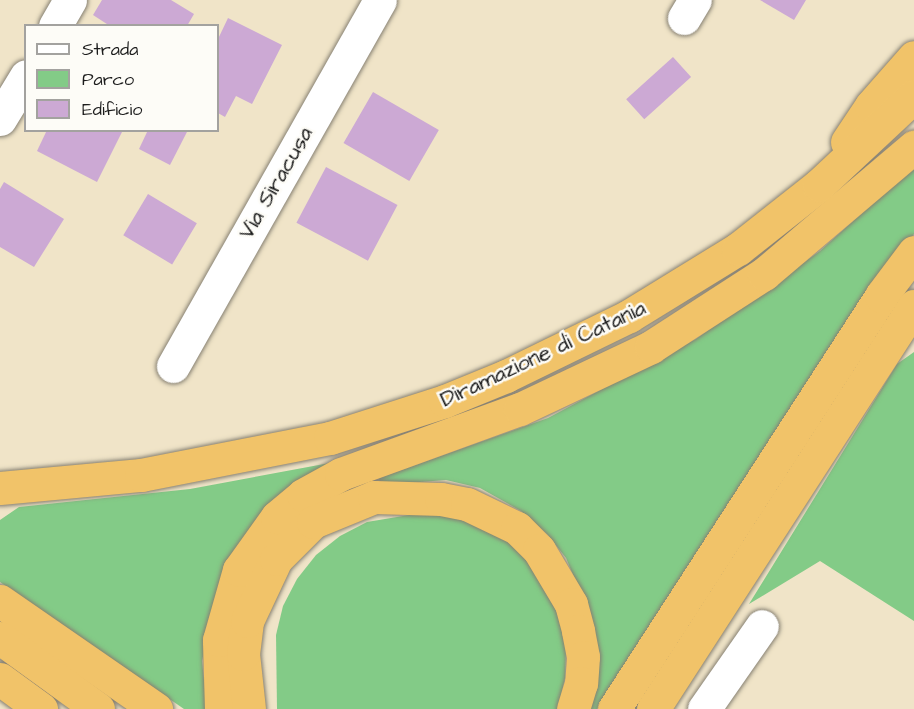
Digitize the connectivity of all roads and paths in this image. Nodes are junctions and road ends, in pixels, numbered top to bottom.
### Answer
1 (70, 0) edge
2 (380, 0) edge
3 (56, 24) edge
4 (914, 57) edge
5 (24, 79) edge
6 (914, 96) edge
7 (0, 119) edge
8 (914, 147) edge
9 (819, 184) junction
10 (914, 252) edge
11 (914, 306) edge
12 (172, 366) dead end
13 (0, 488) edge
14 (0, 601) edge
15 (762, 626) dead end
16 (0, 638) edge
17 (0, 679) edge
18 (41, 709) edge
19 (98, 709) edge
20 (156, 709) edge
21 (221, 709) edge
22 (249, 709) edge
23 (573, 709) edge
24 (614, 709) edge
25 (653, 709) edge
26 (704, 709) edge

1 - 3 street
2 - 12 street, Via Siracusa
4 - 9 highway
5 - 7 street
6 - 9 highway, Diramazione di Catania
8 - 21 highway
9 - 13 highway, Diramazione di Catania
10 - 24 highway
11 - 25 highway
14 - 20 highway
15 - 26 street
16 - 19 highway
17 - 18 highway
22 - 23 highway

